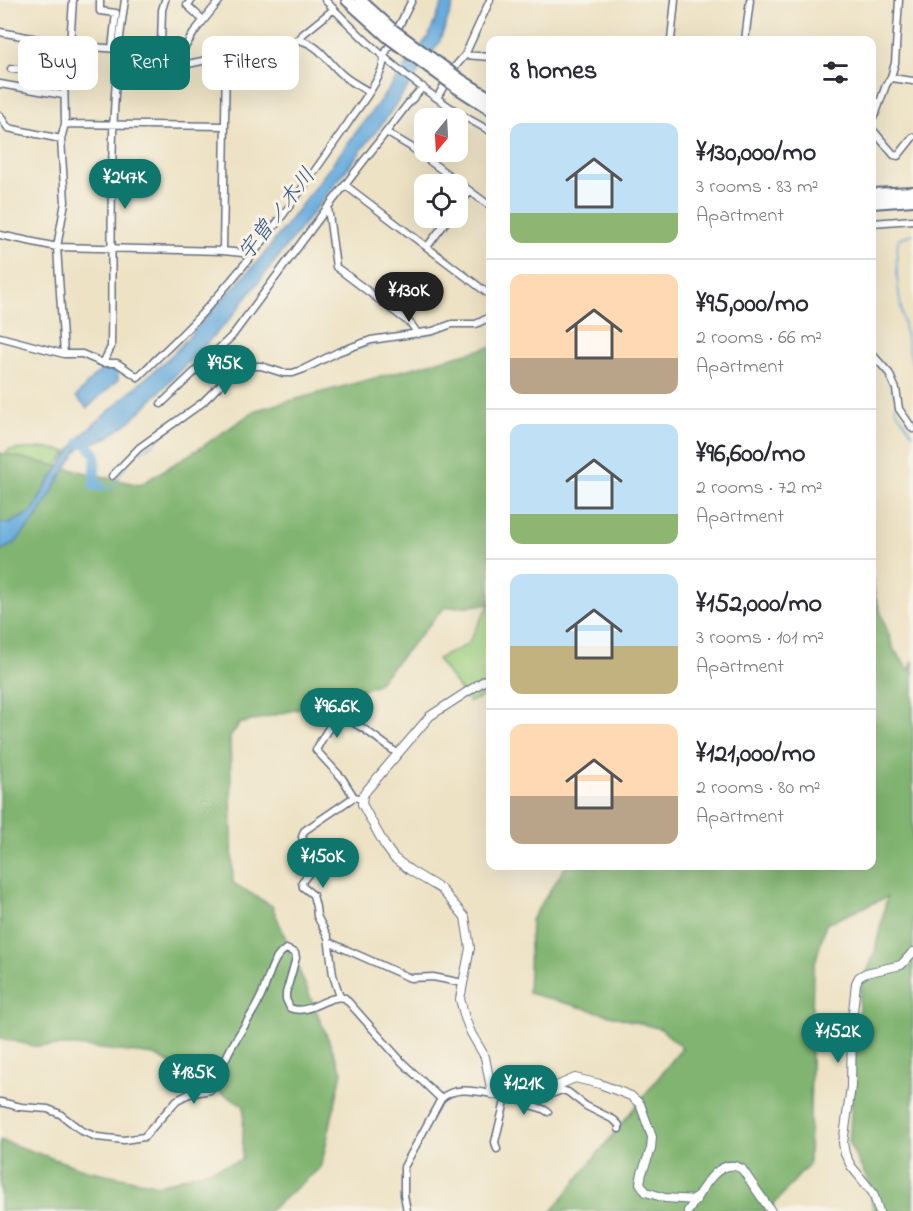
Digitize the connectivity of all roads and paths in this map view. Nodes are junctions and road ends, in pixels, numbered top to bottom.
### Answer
1 (73, 0) edge
2 (100, 0) edge
3 (125, 0) edge
4 (165, 0) edge
5 (192, 0) edge
6 (220, 0) edge
7 (325, 0) edge
8 (347, 0) edge
9 (360, 0) edge
10 (412, 0) edge
11 (490, 0) edge
12 (675, 0) edge
13 (750, 0) edge
14 (899, 0) edge
15 (334, 9) junction
16 (203, 20) junction
17 (0, 32) edge
18 (391, 34) junction
19 (22, 36) edge
20 (71, 36) edge
21 (115, 36) edge
22 (118, 36) edge
23 (161, 36) edge
24 (671, 36) edge
25 (746, 36) edge
26 (190, 40) edge
27 (299, 40) joint
28 (465, 55) junction
29 (486, 57) edge
30 (387, 58) junction
31 (11, 69) dead end
32 (18, 69) edge
33 (891, 78) junction
34 (913, 81) edge
35 (458, 83) junction
36 (0, 84) edge
37 (422, 86) junction
38 (63, 90) edge
39 (114, 90) edge
40 (226, 90) edge
41 (369, 92) junction
42 (63, 95) junction
43 (486, 96) edge
44 (437, 98) junction
45 (486, 105) edge
46 (876, 113) edge
47 (0, 116) edge
48 (65, 124) junction
49 (113, 124) junction
50 (225, 126) junction
51 (486, 129) edge
52 (386, 132) junction
53 (876, 134) edge
54 (913, 137) edge
55 (61, 139) junction
56 (345, 185) junction
57 (470, 190) junction
58 (913, 192) edge
59 (468, 193) edge
60 (876, 194) edge
61 (913, 200) edge
62 (486, 203) edge
63 (876, 203) edge
64 (328, 207) junction
65 (913, 220) edge
66 (876, 223) edge
67 (442, 228) edge
68 (0, 235) edge
69 (57, 247) junction
70 (428, 247) junction
71 (113, 248) junction
72 (223, 251) junction
73 (253, 254) junction
74 (486, 292) edge
75 (486, 319) edge
76 (418, 334) junction
77 (0, 337) edge
78 (64, 354) junction
79 (876, 358) edge
80 (103, 363) junction
81 (160, 404) dead end
82 (913, 429) edge
83 (112, 476) dead end
84 (486, 680) edge
85 (397, 753) junction
86 (358, 798) junction
87 (329, 942) junction
88 (913, 952) edge
89 (463, 983) junction
90 (340, 997) junction
91 (492, 1094) junction
92 (509, 1097) junction
93 (441, 1099) junction
94 (525, 1100) junction
95 (0, 1102) edge
96 (548, 1113) dead end
97 (619, 1129) dead end
98 (497, 1149) dead end
99 (696, 1200) junction
100 (407, 1211) edge
101 (688, 1211) edge
102 (771, 1211) edge
103 (879, 1211) edge

1 - 20 street
2 - 21 street
3 - 22 street
4 - 23 street
5 - 16 street
6 - 16 street
7 - 15 street
8 - 18 highway
9 - 18 highway
10 - 30 street
11 - 28 street
12 - 24 street
13 - 25 street
14 - 33 street
15 - 27 street
15 - 30 street
16 - 26 street
17 - 19 street
18 - 35 highway, bridge
27 - 41 street
28 - 29 street
28 - 44 street
30 - 37 street
30 - 41 street
31 - 32 street
33 - 34 street
33 - 46 street
35 - 43 highway
35 - 45 highway
36 - 42 street
37 - 44 street
37 - 52 street
38 - 42 street
39 - 49 street
40 - 50 street
41 - 73 street
42 - 48 street
44 - 51 street
47 - 55 street
48 - 49 street
48 - 55 street
49 - 50 street
49 - 71 street
50 - 72 street
52 - 56 street
52 - 57 street
53 - 54 street
55 - 69 street
56 - 64 street
56 - 70 street
57 - 59 street
57 - 62 street
58 - 60 highway
61 - 63 highway
64 - 76 street
64 - 81 street
65 - 66 street
67 - 70 street
68 - 69 street
69 - 71 street
69 - 78 street
70 - 74 street
71 - 72 street
71 - 80 street
72 - 73 street
73 - 80 street
75 - 76 street
76 - 83 street
77 - 78 street
78 - 80 street
79 - 82 street
84 - 85 street
85 - 86 street
85 - 86 street
86 - 87 street
86 - 89 street
87 - 89 street
87 - 90 street
88 - 103 street
89 - 91 street
90 - 93 street
90 - 95 street
91 - 92 street
91 - 93 street
92 - 94 street
92 - 96 street
92 - 98 street
93 - 100 street
94 - 97 street
94 - 99 street
99 - 101 street
99 - 102 street

